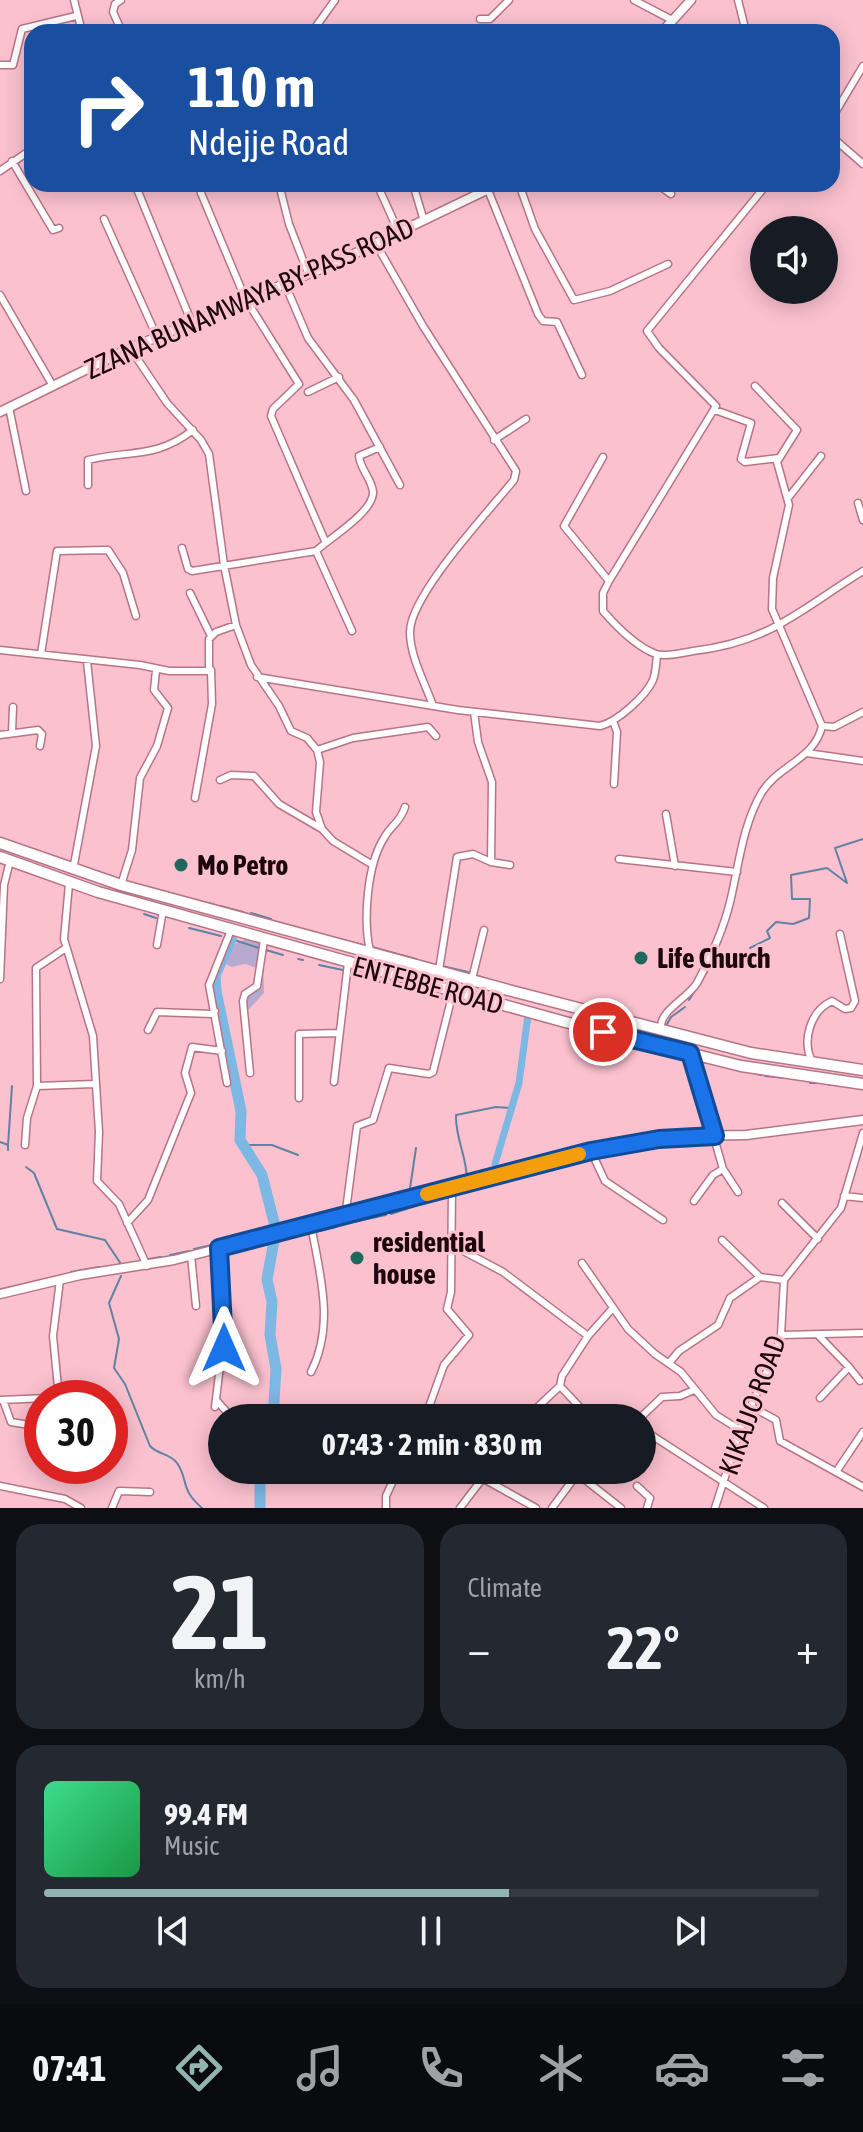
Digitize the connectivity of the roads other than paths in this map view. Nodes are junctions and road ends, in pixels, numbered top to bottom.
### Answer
1 (74, 0) edge
2 (121, 0) edge
3 (335, 0) edge
4 (509, 0) edge
5 (634, 0) edge
6 (691, 0) edge
7 (738, 0) edge
8 (76, 16) junction
9 (480, 19) dead end
10 (672, 20) junction
11 (43, 24) edge
12 (79, 24) edge
13 (118, 24) edge
14 (318, 24) edge
15 (669, 24) edge
16 (744, 24) edge
17 (24, 29) edge
18 (0, 65) edge
19 (863, 66) edge
20 (840, 105) edge
21 (840, 144) edge
22 (24, 154) edge
23 (12, 161) junction
24 (863, 164) edge
25 (0, 171) edge
26 (24, 180) edge
27 (31, 192) edge
28 (138, 192) edge
29 (282, 192) edge
30 (381, 192) edge
31 (415, 192) edge
32 (484, 192) edge
33 (489, 192) edge
34 (522, 192) edge
35 (668, 192) edge
36 (760, 192) edge
37 (201, 193) dead end
38 (671, 194) dead end
39 (104, 219) dead end
40 (424, 221) junction
41 (59, 228) dead end
42 (399, 233) junction
43 (376, 244) junction
44 (668, 264) dead end
45 (308, 273) junction
46 (284, 282) junction
47 (0, 295) edge
48 (245, 298) junction
49 (191, 321) junction
50 (157, 337) junction
51 (130, 348) junction
52 (582, 375) dead end
53 (339, 377) junction
54 (53, 386) junction
55 (755, 386) dead end
56 (308, 392) dead end
57 (4, 410) edge
58 (715, 410) junction
59 (526, 419) dead end
60 (193, 430) junction
61 (494, 440) junction
62 (380, 447) junction
63 (821, 456) dead end
64 (603, 457) dead end
65 (779, 458) junction
66 (88, 485) dead end
67 (400, 485) dead end
68 (26, 491) dead end
69 (788, 498) junction
70 (858, 503) dead end
71 (863, 520) edge
72 (325, 541) junction
73 (182, 548) dead end
74 (316, 551) junction
75 (224, 565) junction
76 (863, 571) edge
77 (609, 581) junction
78 (190, 593) dead end
79 (136, 616) dead end
80 (236, 625) junction
81 (780, 628) junction
82 (352, 631) dead end
83 (211, 636) junction
84 (0, 650) edge
85 (41, 654) junction
86 (657, 655) junction
87 (87, 661) junction
88 (156, 670) junction
89 (211, 670) junction
90 (257, 677) junction
91 (432, 703) junction
92 (13, 707) dead end
93 (474, 712) junction
94 (863, 712) edge
95 (613, 721) junction
96 (822, 726) junction
97 (12, 732) junction
98 (0, 735) edge
99 (436, 736) dead end
100 (40, 746) dead end
101 (317, 750) junction
102 (807, 753) junction
103 (863, 761) edge
104 (220, 780) dead end
105 (614, 784) dead end
106 (195, 798) dead end
107 (405, 807) dead end
108 (666, 814) dead end
109 (322, 829) junction
110 (0, 843) edge
111 (5, 859) edge
112 (619, 859) dead end
113 (491, 862) junction
114 (371, 864) junction
115 (510, 865) dead end
116 (675, 866) junction
117 (73, 870) junction
118 (737, 872) junction
119 (69, 884) junction
120 (121, 885) junction
121 (163, 910) junction
122 (231, 930) junction
123 (484, 930) dead end
124 (840, 934) dead end
125 (264, 940) junction
126 (329, 941) junction
127 (157, 945) dead end
128 (66, 948) junction
129 (370, 951) junction
130 (323, 957) junction
131 (348, 963) junction
132 (439, 970) junction
133 (0, 979) edge
134 (472, 979) junction
135 (453, 992) junction
136 (215, 1011) junction
137 (661, 1028) junction
138 (148, 1030) dead end
139 (339, 1033) junction
140 (222, 1051) junction
141 (690, 1053) junction
142 (814, 1064) junction
143 (863, 1070) edge
144 (250, 1073) dead end
145 (334, 1082) dead end
146 (227, 1083) dead end
147 (94, 1084) junction
148 (863, 1084) edge
149 (37, 1086) junction
150 (299, 1098) dead end
151 (863, 1120) edge
152 (863, 1133) edge
153 (715, 1136) junction
154 (25, 1145) dead end
155 (591, 1151) junction
156 (723, 1169) junction
157 (452, 1188) junction
158 (738, 1192) dead end
159 (844, 1196) junction
160 (863, 1198) edge
161 (694, 1201) dead end
162 (782, 1203) dead end
163 (345, 1218) junction
164 (663, 1220) dead end
165 (127, 1223) junction
166 (311, 1225) junction
167 (818, 1239) junction
168 (722, 1240) dead end
169 (452, 1245) junction
170 (219, 1248) junction
171 (191, 1255) junction
172 (582, 1263) dead end
173 (147, 1266) junction
174 (760, 1277) junction
175 (60, 1280) junction
176 (784, 1280) junction
177 (0, 1294) edge
178 (196, 1306) dead end
179 (612, 1309) junction
180 (863, 1333) edge
181 (781, 1335) junction
182 (588, 1336) junction
183 (819, 1336) junction
184 (669, 1363) junction
185 (849, 1367) junction
186 (311, 1372) dead end
187 (57, 1380) edge
188 (860, 1381) dead end
189 (560, 1386) junction
190 (694, 1390) junction
191 (820, 1398) dead end
192 (24, 1399) edge
193 (2, 1400) edge
194 (216, 1404) edge
195 (430, 1404) edge
196 (541, 1404) edge
197 (577, 1404) edge
198 (655, 1404) edge
199 (750, 1406) junction
200 (24, 1424) edge
201 (740, 1430) junction
202 (863, 1432) edge
203 (656, 1439) edge
204 (836, 1472) junction
205 (392, 1484) edge
206 (480, 1484) edge
207 (493, 1484) edge
208 (570, 1484) edge
209 (592, 1484) edge
210 (724, 1485) junction
211 (0, 1486) edge
212 (637, 1486) dead end
213 (863, 1487) edge
214 (150, 1492) dead end
215 (617, 1507) edge
216 (81, 1508) edge
217 (112, 1508) edge
218 (386, 1508) edge
219 (460, 1508) edge
220 (536, 1508) edge
221 (552, 1508) edge
222 (647, 1508) edge
223 (715, 1508) edge
224 (764, 1508) edge

1 - 8 street
2 - 13 street
3 - 14 street
4 - 9 street
5 - 10 street
6 - 10 street
7 - 16 street
8 - 11 street
8 - 12 street
10 - 15 street
17 - 18 street
19 - 20 street
21 - 24 street
22 - 23 street
23 - 25 street
23 - 26 street
27 - 41 street
28 - 49 street
29 - 45 street
30 - 42 street
31 - 40 street
32 - 40 street, ZZANA BUNAMWAYA BY-PASS ROAD
33 - 52 street
34 - 44 street
35 - 38 street
36 - 58 street
37 - 48 street
39 - 50 street
40 - 42 street, ZZANA BUNAMWAYA BY-PASS ROAD
42 - 43 street, ZZANA BUNAMWAYA BY-PASS ROAD
43 - 45 street, ZZANA BUNAMWAYA BY-PASS ROAD
43 - 61 street
45 - 46 street, ZZANA BUNAMWAYA BY-PASS ROAD
46 - 48 street, ZZANA BUNAMWAYA BY-PASS ROAD
46 - 53 street
47 - 54 street
48 - 49 street, ZZANA BUNAMWAYA BY-PASS ROAD
48 - 72 street
49 - 50 street, ZZANA BUNAMWAYA BY-PASS ROAD
50 - 51 street, ZZANA BUNAMWAYA BY-PASS ROAD
51 - 54 street, ZZANA BUNAMWAYA BY-PASS ROAD
51 - 60 street
53 - 56 street
53 - 62 street
54 - 57 street, ZZANA BUNAMWAYA BY-PASS ROAD
55 - 65 street
57 - 68 street
58 - 65 street
58 - 77 street
59 - 61 street
60 - 66 street
60 - 75 street
61 - 91 street
62 - 67 street
62 - 72 street
63 - 69 street
64 - 77 street
65 - 69 street
69 - 81 street
70 - 71 street
72 - 74 street
73 - 75 street
74 - 75 street
74 - 82 street
75 - 80 street
76 - 81 street
77 - 86 street
78 - 83 street
79 - 85 street
80 - 83 street
80 - 90 street
81 - 86 street
81 - 96 street
83 - 89 street
84 - 85 street
85 - 87 street
86 - 95 street
87 - 88 street
87 - 117 street
88 - 89 street
88 - 120 street
89 - 106 street
90 - 91 street
90 - 101 street
91 - 93 street
92 - 97 street
93 - 95 street
93 - 113 street
94 - 96 street
95 - 105 street
96 - 102 street
97 - 98 street
97 - 100 street
99 - 101 street
101 - 109 street
102 - 103 street
102 - 118 street
104 - 109 street
107 - 114 street
108 - 116 street
109 - 114 street
110 - 117 main road, ENTEBBE ROAD
111 - 119 main road, ENTEBBE ROAD
111 - 133 street
112 - 116 street
113 - 115 street
113 - 132 street
114 - 129 street
116 - 118 street
117 - 120 main road, ENTEBBE ROAD
118 - 137 street
119 - 121 main road, ENTEBBE ROAD
119 - 128 street
120 - 126 main road, ENTEBBE ROAD
121 - 122 main road, ENTEBBE ROAD
121 - 127 street
122 - 125 main road, ENTEBBE ROAD
122 - 136 street
123 - 134 street
124 - 142 street
125 - 130 main road, ENTEBBE ROAD
125 - 144 street
126 - 129 main road, ENTEBBE ROAD
126 - 130 main road
128 - 147 street
128 - 149 street
129 - 132 main road, ENTEBBE ROAD
130 - 131 main road, ENTEBBE ROAD
131 - 135 main road, ENTEBBE ROAD
131 - 139 street
132 - 134 main road, ENTEBBE ROAD
134 - 137 main road, ENTEBBE ROAD
135 - 141 main road, ENTEBBE ROAD
135 - 163 street
136 - 138 street
136 - 140 street
137 - 142 main road, ENTEBBE ROAD
139 - 145 street
139 - 150 street
140 - 146 street
140 - 165 street
141 - 148 main road, ENTEBBE ROAD
141 - 153 street
142 - 143 main road, ENTEBBE ROAD
147 - 149 street
147 - 165 street
149 - 154 street
151 - 153 street
152 - 159 street
153 - 155 street
153 - 156 street
155 - 157 street
155 - 164 street
156 - 158 street
156 - 161 street
157 - 163 street
157 - 169 street
159 - 160 street
159 - 167 street
162 - 167 street
163 - 166 street
165 - 173 street
166 - 170 street
166 - 186 street
167 - 176 street
168 - 174 street
169 - 182 street
169 - 195 street
170 - 171 street
170 - 194 street
171 - 173 street
171 - 178 street
172 - 179 street
173 - 175 street
174 - 176 street
174 - 184 street
175 - 177 street
175 - 187 street
176 - 181 street, KIKAJJO ROAD
179 - 182 street
179 - 184 street
180 - 183 street
181 - 183 street
181 - 199 street, KIKAJJO ROAD
182 - 189 street
183 - 185 street
184 - 190 street
185 - 188 street
185 - 191 street
189 - 196 street
189 - 197 street
190 - 198 street
190 - 201 street
192 - 193 street
193 - 200 street
199 - 201 street, KIKAJJO ROAD
199 - 204 street
201 - 210 street, KIKAJJO ROAD
202 - 204 street
203 - 210 street
204 - 213 street
205 - 218 street
206 - 219 street
207 - 220 street
208 - 221 street
209 - 215 street
210 - 223 street, KIKAJJO ROAD
210 - 224 street
211 - 216 street
212 - 222 street
214 - 217 street

